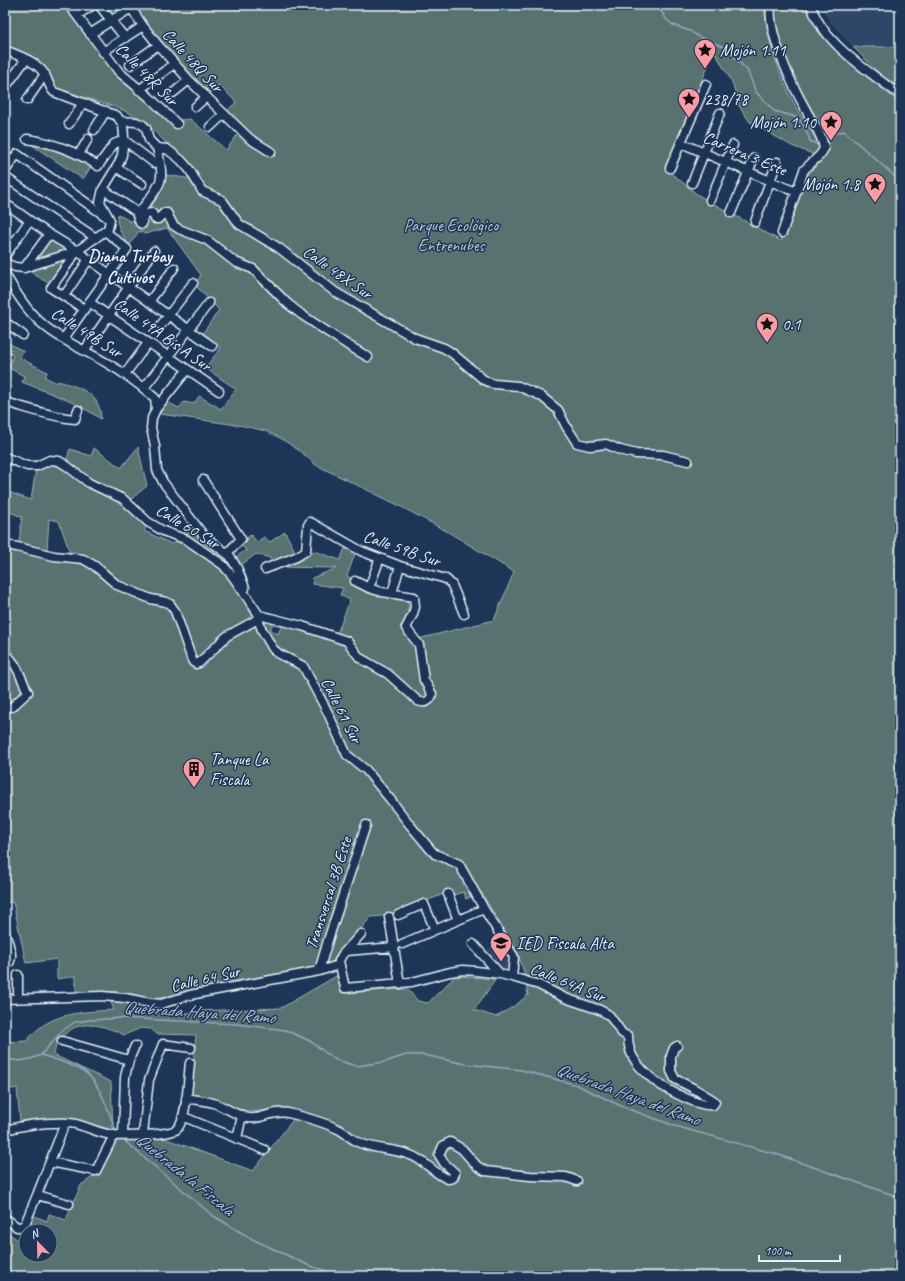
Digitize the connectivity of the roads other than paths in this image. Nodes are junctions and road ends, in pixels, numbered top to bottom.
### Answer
1 (70, 5) edge
2 (93, 5) edge
3 (99, 5) edge
4 (770, 5) edge
5 (811, 5) edge
6 (130, 7) edge
7 (77, 16) junction
8 (111, 21) junction
9 (143, 26) junction
10 (90, 34) junction
11 (125, 38) junction
12 (158, 45) junction
13 (5, 50) edge
14 (103, 52) junction
15 (26, 59) junction
16 (130, 64) dead end
17 (174, 64) junction
18 (45, 74) junction
19 (189, 80) junction
20 (706, 84) dead end
21 (5, 88) edge
22 (139, 90) junction
23 (173, 92) dead end
24 (900, 95) edge
25 (206, 97) junction
26 (27, 100) dead end
27 (83, 103) junction
28 (195, 107) dead end
29 (106, 111) junction
30 (720, 113) dead end
31 (224, 114) junction
32 (121, 121) junction
33 (69, 124) dead end
34 (177, 124) dead end
35 (210, 127) dead end
36 (94, 130) dead end
37 (27, 139) dead end
38 (88, 139) dead end
39 (124, 140) junction
40 (681, 142) junction
41 (733, 145) dead end
42 (158, 148) junction
43 (271, 152) dead end
44 (704, 152) junction
45 (79, 154) junction
46 (754, 158) dead end
47 (726, 162) junction
48 (777, 162) dead end
49 (154, 163) dead end
50 (117, 168) junction
51 (670, 168) dead end
52 (5, 171) edge
53 (748, 171) junction
54 (5, 177) edge
55 (770, 181) junction
56 (692, 183) dead end
57 (142, 184) dead end
58 (104, 189) junction
59 (796, 192) junction
60 (710, 200) dead end
61 (7, 209) edge
62 (731, 212) dead end
63 (137, 214) junction
64 (110, 220) junction
65 (29, 221) junction
66 (755, 222) dead end
67 (105, 231) junction
68 (48, 234) junction
69 (782, 234) dead end
70 (96, 238) junction
71 (77, 251) junction
72 (154, 251) dead end
73 (5, 256) edge
74 (89, 259) junction
75 (5, 263) edge
76 (24, 268) junction
77 (174, 268) dead end
78 (5, 274) edge
79 (109, 274) junction
80 (193, 283) dead end
81 (129, 287) junction
82 (64, 296) junction
83 (149, 302) junction
84 (209, 303) dead end
85 (87, 306) junction
86 (169, 315) junction
87 (109, 316) junction
88 (5, 322) edge
89 (161, 325) dead end
90 (189, 330) junction
91 (23, 335) dead end
92 (64, 338) junction
93 (148, 343) junction
94 (212, 346) dead end
95 (84, 351) junction
96 (168, 357) junction
97 (368, 357) dead end
98 (187, 370) junction
99 (125, 374) junction
100 (144, 388) junction
101 (219, 391) dead end
102 (5, 402) edge
103 (156, 409) junction
104 (78, 410) dead end
105 (5, 457) edge
106 (688, 461) dead end
107 (203, 480) dead end
108 (5, 545) edge
109 (227, 553) junction
110 (380, 558) junction
111 (400, 566) junction
112 (265, 569) dead end
113 (355, 581) dead end
114 (369, 588) junction
115 (392, 593) junction
116 (249, 600) junction
117 (464, 614) dead end
118 (258, 617) junction
119 (5, 654) edge
120 (12, 707) dead end
121 (366, 825) dead end
122 (448, 894) dead end
123 (484, 909) junction
124 (398, 915) dead end
125 (390, 917) dead end
126 (458, 920) junction
127 (435, 930) junction
128 (5, 932) edge
129 (361, 934) dead end
130 (473, 944) dead end
131 (399, 945) junction
132 (344, 953) junction
133 (8, 963) edge
134 (339, 965) junction
135 (319, 971) junction
136 (500, 974) junction
137 (18, 975) dead end
138 (512, 976) junction
139 (400, 984) junction
140 (18, 998) junction
141 (5, 999) edge
142 (62, 1041) dead end
143 (135, 1046) dead end
144 (677, 1046) dead end
145 (191, 1048) dead end
146 (129, 1060) junction
147 (190, 1064) dead end
148 (186, 1098) junction
149 (242, 1115) junction
150 (184, 1118) junction
151 (65, 1123) junction
152 (5, 1130) edge
153 (143, 1134) junction
154 (114, 1135) junction
155 (123, 1135) junction
156 (237, 1139) junction
157 (265, 1150) dead end
158 (50, 1162) junction
159 (577, 1181) dead end
160 (38, 1195) junction
161 (69, 1204) dead end
162 (5, 1218) edge

1 - 7 street, Calle 48R Sur
2 - 7 street
3 - 8 street
4 - 59 street
5 - 24 street
6 - 8 street
6 - 9 street, Calle 48Q Sur
7 - 10 street, Calle 48R Sur
8 - 10 street
8 - 11 street
9 - 11 street
9 - 12 street, Calle 48Q Sur
10 - 14 street, Calle 48R Sur
11 - 14 street
12 - 16 street
12 - 17 street, Calle 48Q Sur
13 - 15 street
14 - 22 street, Calle 48R Sur
15 - 18 street
15 - 21 street
17 - 19 street, Calle 48Q Sur
17 - 22 street
18 - 26 street
18 - 27 street
19 - 23 street
19 - 25 street, Calle 48Q Sur
20 - 40 street
22 - 34 street, Calle 48R Sur
25 - 28 street
25 - 31 street, Calle 48Q Sur
27 - 29 street
27 - 33 street
29 - 32 street
29 - 36 street
30 - 44 street
31 - 35 street
31 - 43 street, Calle 48Q Sur
32 - 39 street
32 - 42 street
37 - 45 street
38 - 45 street
39 - 45 street
39 - 49 street
39 - 50 street
40 - 44 street, Carrera 3 Este
40 - 51 street
41 - 47 street
42 - 63 street
42 - 106 street, Calle 48X Sur
44 - 47 street, Carrera 3 Este
44 - 56 street
46 - 53 street
47 - 53 street, Carrera 3 Este
47 - 60 street
48 - 55 street
50 - 57 street
50 - 58 street
52 - 64 street
53 - 55 street, Carrera 3 Este
53 - 62 street
54 - 70 street
55 - 59 street, Carrera 3 Este
55 - 66 street
58 - 63 street
58 - 64 street
59 - 69 street
61 - 65 street
63 - 97 street
64 - 67 street
65 - 68 street
65 - 73 street
67 - 70 street
67 - 79 street
68 - 71 street
68 - 76 street
70 - 71 street
71 - 74 street
71 - 76 street
71 - 82 street, Calle 49B Sur
72 - 81 street
74 - 79 street
74 - 82 street
75 - 76 street
77 - 83 street
78 - 92 street, Calle 49B Sur
79 - 81 street
79 - 85 street
80 - 86 street
81 - 83 street
81 - 87 street
82 - 85 street, Calle 49B Sur
83 - 86 street
84 - 90 street
85 - 87 street, Calle 49A Bis A Sur
85 - 92 street
86 - 89 street
86 - 90 street
87 - 93 street, Calle 49A Bis A Sur
87 - 95 street
88 - 91 street
90 - 94 street
90 - 96 street
92 - 95 street, Calle 49B Sur
93 - 96 street, Calle 49A Bis A Sur
93 - 99 street
95 - 99 street, Calle 49B Sur
96 - 98 street, Calle 49A Bis A Sur
96 - 100 street
98 - 101 street, Calle 49A Bis A Sur
98 - 103 street
99 - 100 street, Calle 49B Sur
100 - 103 street, Calle 49B Sur
102 - 104 street
103 - 109 street
105 - 116 street, Calle 60 Sur
107 - 109 street
108 - 118 street
109 - 116 street
110 - 111 street, Calle 59B Sur
110 - 112 street, Calle 59B Sur
110 - 114 street
111 - 115 street
111 - 117 street, Calle 59B Sur
113 - 114 street
114 - 115 street
115 - 118 street
116 - 118 street, Calle 60 Sur
118 - 123 street, Calle 61 Sur
119 - 120 street
121 - 135 street, Transversal 3B Este
122 - 126 street
123 - 126 street
123 - 138 street
124 - 127 street
125 - 131 street
126 - 127 street
127 - 131 street
128 - 133 street
129 - 132 street
130 - 136 street
131 - 132 street
131 - 139 street
132 - 134 street
134 - 135 street, Calle 64 Sur
134 - 139 street, Calle 64A Sur
135 - 140 street, Calle 64 Sur
136 - 138 street, Calle 64A Sur
136 - 139 street, Calle 64A Sur
137 - 140 street
138 - 144 street, Calle 64A Sur
140 - 141 street, Calle 64 Sur
142 - 146 street
143 - 146 street
145 - 153 street
146 - 155 street
147 - 148 street
148 - 149 street
148 - 150 street
149 - 156 street
149 - 159 street
150 - 153 street
150 - 156 street
151 - 152 street
151 - 154 street
151 - 158 street
153 - 155 street
154 - 155 street
154 - 158 street
156 - 157 street
158 - 160 street
160 - 161 street
160 - 162 street

